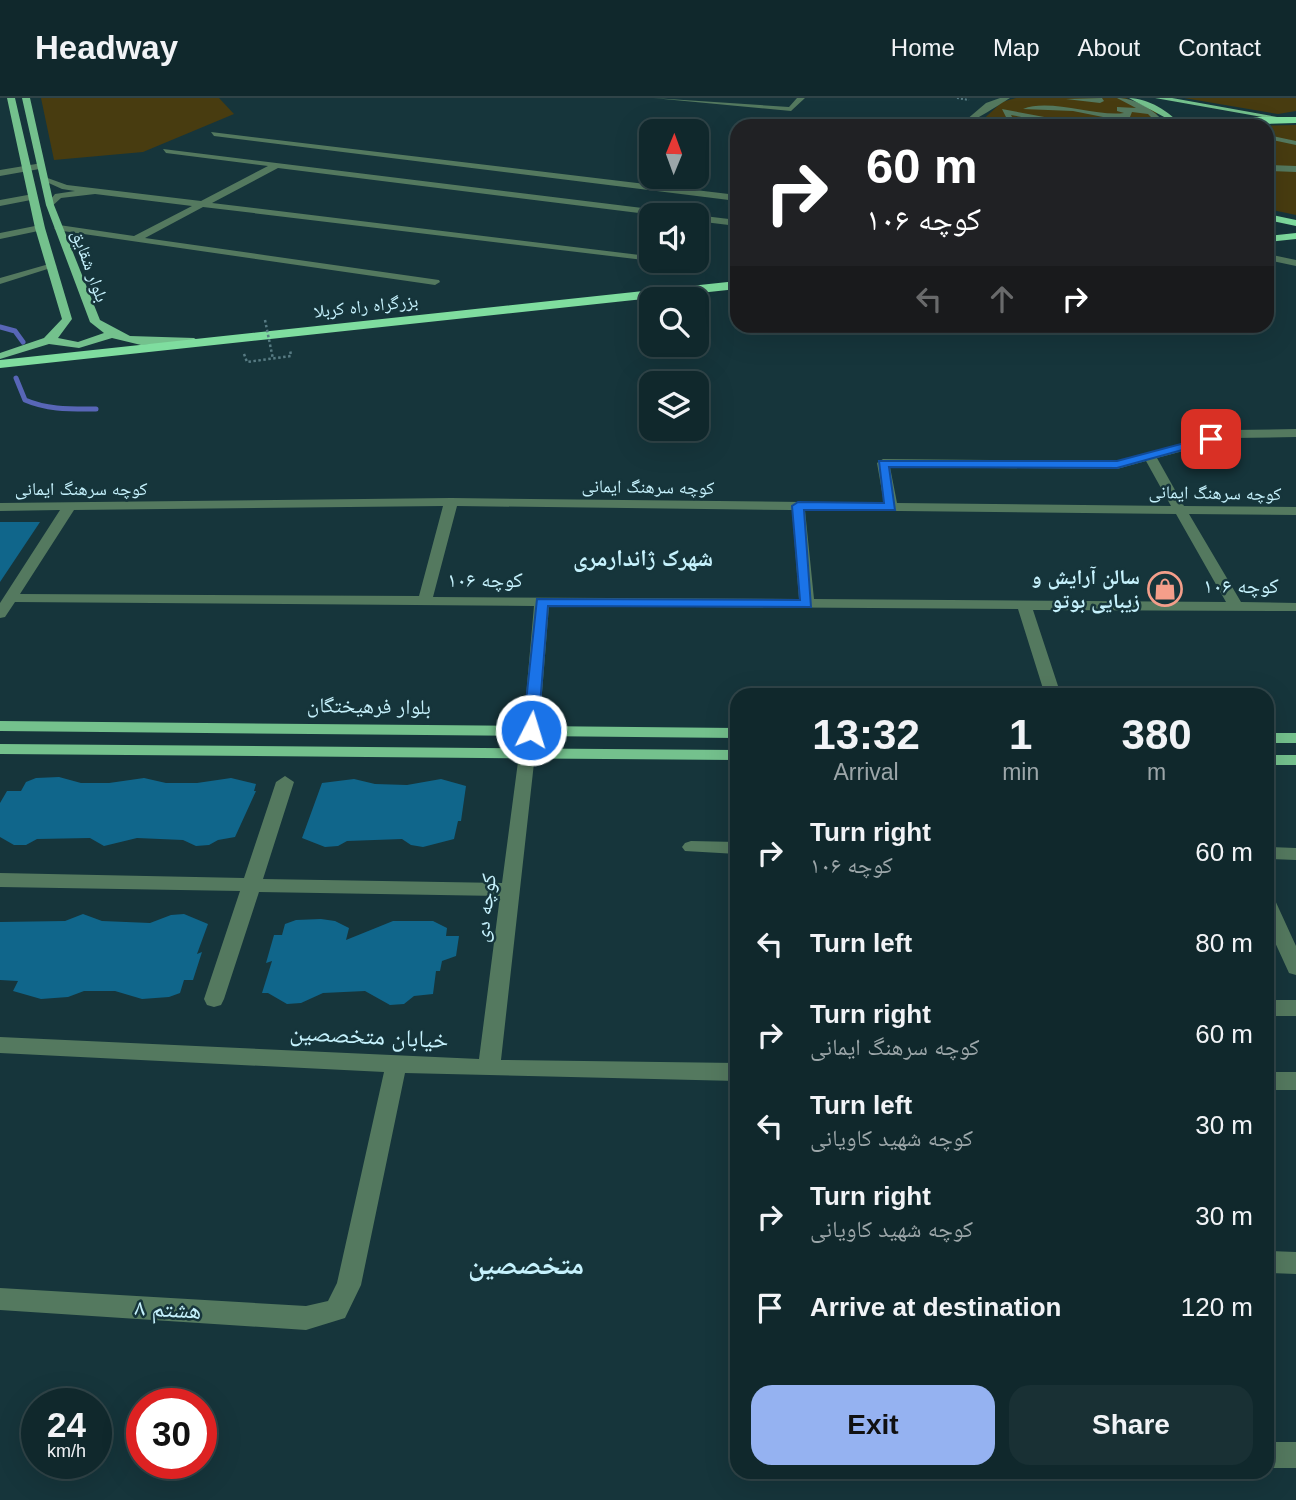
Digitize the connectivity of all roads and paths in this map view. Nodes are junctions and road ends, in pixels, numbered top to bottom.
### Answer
1 (11, 98) edge
2 (26, 98) edge
3 (657, 98) edge
4 (802, 98) edge
5 (1006, 98) edge
6 (1159, 98) edge
7 (1065, 100) edge
8 (1101, 100) edge
9 (1030, 102) edge
10 (1194, 105) junction
11 (1120, 107) edge
12 (1005, 111) junction
13 (1155, 111) junction
14 (972, 119) edge
15 (997, 119) edge
16 (1009, 119) edge
17 (1036, 119) edge
18 (1139, 119) edge
19 (1158, 119) edge
20 (1167, 119) edge
21 (1274, 120) edge
22 (1293, 120) edge
23 (214, 134) dead end
24 (1274, 138) edge
25 (1296, 143) edge
26 (166, 150) dead end
27 (353, 150) junction
28 (276, 165) junction
29 (42, 166) junction
30 (1274, 168) edge
31 (26, 169) junction
32 (1296, 169) edge
33 (0, 173) edge
34 (44, 178) junction
35 (94, 191) junction
36 (33, 197) junction
37 (730, 197) edge
38 (0, 203) edge
39 (200, 204) junction
40 (50, 205) junction
41 (639, 210) edge
42 (1274, 218) edge
43 (709, 220) edge
44 (730, 222) edge
45 (1296, 223) edge
46 (40, 228) junction
47 (59, 228) junction
48 (0, 236) edge
49 (1296, 236) edge
50 (1274, 238) edge
51 (135, 239) junction
52 (639, 258) edge
53 (1274, 258) edge
54 (1296, 263) edge
55 (52, 266) junction
56 (0, 281) edge
57 (435, 282) dead end
58 (730, 286) edge
59 (730, 296) edge
60 (709, 298) edge
61 (639, 306) edge
62 (265, 320) dead end
63 (110, 335) junction
64 (48, 340) junction
65 (215, 341) junction
66 (0, 356) edge
67 (291, 356) dead end
68 (273, 359) junction
69 (247, 362) dead end
70 (0, 364) edge
71 (0, 374) edge
72 (1296, 433) edge
73 (1149, 456) junction
74 (451, 502) junction
75 (798, 506) junction
76 (0, 507) edge
77 (69, 507) junction
78 (891, 507) junction
79 (1180, 510) junction
80 (1296, 511) edge
81 (10, 598) junction
82 (425, 601) junction
83 (542, 602) junction
84 (807, 604) junction
85 (1024, 606) junction
86 (1236, 607) junction
87 (1296, 607) edge
88 (0, 614) edge
89 (1051, 688) edge
90 (0, 726) edge
91 (531, 730) junction
92 (730, 733) edge
93 (1274, 738) edge
94 (1296, 738) edge
95 (0, 749) edge
96 (527, 754) junction
97 (730, 755) edge
98 (1274, 760) edge
99 (1296, 760) edge
100 (285, 782) dead end
101 (691, 848) dead end
102 (730, 848) edge
103 (1274, 853) edge
104 (1296, 854) edge
105 (0, 880) edge
106 (252, 885) junction
107 (510, 890) junction
108 (1274, 919) edge
109 (1296, 968) edge
110 (214, 999) dead end
111 (1274, 1007) edge
112 (1296, 1008) edge
113 (0, 1045) edge
114 (396, 1064) junction
115 (489, 1068) junction
116 (730, 1072) edge
117 (1274, 1081) edge
118 (1296, 1081) edge
119 (1274, 1262) edge
120 (1296, 1263) edge
121 (0, 1299) edge
122 (1274, 1455) edge
123 (1296, 1455) edge

1 - 31 main road, بلوار شقایق
2 - 29 main road, بلوار شقایق
3 - 4 street
5 - 14 street
6 - 10 main road
7 - 8 street
7 - 9 street
8 - 11 street
9 - 11 street
9 - 12 street
10 - 13 main road
10 - 22 main road
11 - 13 street
11 - 13 main road
11 - 18 street
12 - 15 street
12 - 16 street
12 - 17 street
13 - 19 street
13 - 20 main road
21 - 22 highway
23 - 27 street
24 - 25 street
26 - 28 street
27 - 28 street
27 - 37 street
28 - 39 street
28 - 41 street
29 - 31 street
29 - 34 main road, بلوار شقایق
30 - 32 street
31 - 33 street
31 - 36 main road, بلوار شقایق
34 - 35 street
34 - 40 main road, بلوار شقایق
35 - 39 street
35 - 40 street
36 - 38 street
36 - 46 main road, بلوار شقایق
39 - 51 street
39 - 52 street
40 - 47 main road, بلوار شقایق
42 - 45 highway
43 - 44 street
46 - 48 street
46 - 55 main road, بلوار شقایق
47 - 51 street
47 - 63 main road, بلوار شقایق
49 - 50 highway
51 - 57 street
53 - 54 street
55 - 56 street
55 - 64 main road, بلوار شقایق
58 - 65 highway, بزرگراه راه کربلا
59 - 60 highway
61 - 71 highway, بزرگراه راه کربلا
62 - 68 path, bridge
63 - 64 main road
63 - 65 main road
64 - 66 main road
65 - 70 highway, بزرگراه راه کربلا
67 - 68 path
68 - 69 path
72 - 73 street
73 - 78 street
73 - 79 street
74 - 75 street, کوچه سرهنگ ایمانی
74 - 77 street, کوچه سرهنگ ایمانی
74 - 82 street
75 - 78 street, کوچه سرهنگ ایمانی
75 - 84 street
76 - 77 street, کوچه سرهنگ ایمانی
77 - 81 street
78 - 79 street, کوچه سرهنگ ایمانی
79 - 80 street, کوچه سرهنگ ایمانی
79 - 86 street
81 - 82 street, کوچه ۱۰۶
81 - 88 street
82 - 83 street, کوچه ۱۰۶
83 - 84 street, کوچه ۱۰۶
83 - 91 street
84 - 85 street, کوچه ۱۰۶
85 - 86 street, کوچه ۱۰۶
85 - 89 street
86 - 87 street, کوچه ۱۰۶
90 - 91 main road, بلوار فرهیختگان
91 - 92 main road, بلوار فرهیختگان
93 - 94 main road
95 - 96 main road
96 - 97 main road
96 - 107 street, کوچه دی
98 - 99 main road
100 - 106 street
101 - 102 street
103 - 104 street
105 - 106 street
106 - 107 street
106 - 110 street
107 - 115 street, کوچه دی
108 - 109 street
111 - 112 street
113 - 114 street, خیابان متخصصین
114 - 115 street, خیابان متخصصین
114 - 121 street, هشتم ۸
115 - 116 street, خیابان متخصصین
117 - 118 street
119 - 120 street
122 - 123 street

